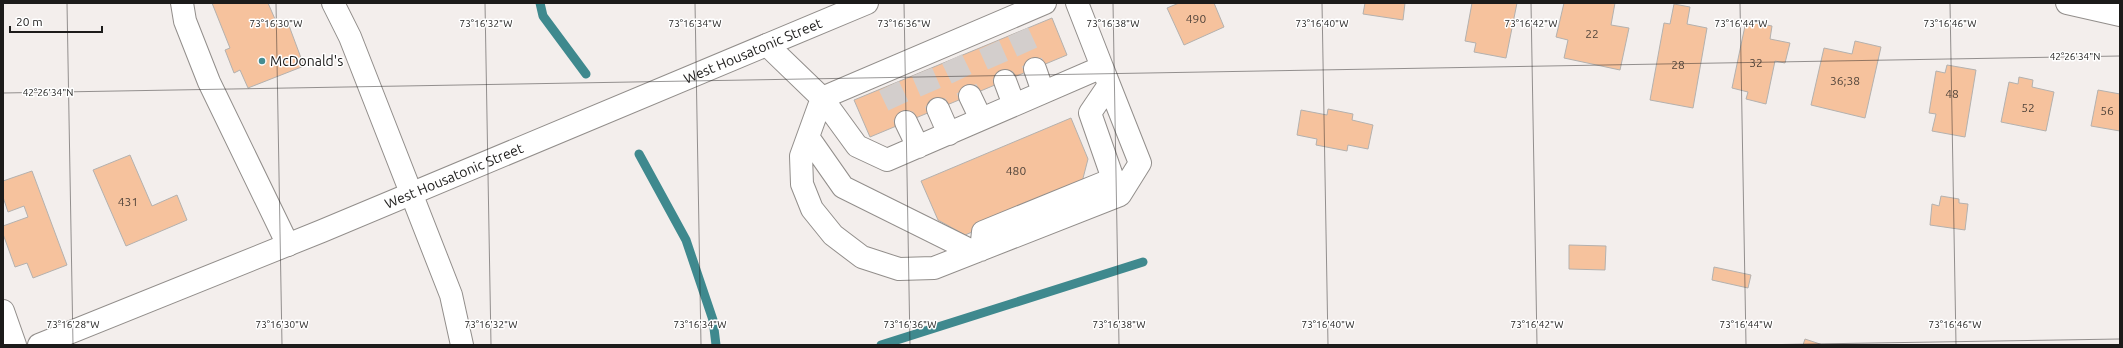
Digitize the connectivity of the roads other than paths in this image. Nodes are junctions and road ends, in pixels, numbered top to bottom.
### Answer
1 (182, 3) edge
2 (333, 3) edge
3 (1045, 3) edge
4 (1077, 3) edge
5 (2067, 3) edge
6 (865, 4) edge
7 (2120, 15) edge
8 (767, 45) junction
9 (1034, 69) tunnel mouth
10 (1106, 76) junction
11 (1005, 81) tunnel mouth
12 (1043, 92) junction
13 (970, 96) tunnel mouth
14 (822, 98) junction
15 (1014, 105) junction
16 (938, 109) tunnel mouth
17 (981, 119) junction
18 (906, 122) tunnel mouth
19 (949, 134) junction
20 (808, 137) junction
21 (918, 147) junction
22 (411, 193) junction
23 (288, 245) junction
24 (977, 251) junction
25 (3, 311) edge
26 (15, 345) edge
27 (39, 345) edge
28 (462, 345) edge

1 - 23 main road
2 - 22 main road
3 - 14 main road
4 - 10 main road
5 - 7 main road
6 - 8 main road, West Housatonic Street
8 - 14 main road
8 - 22 main road, West Housatonic Street
9 - 12 main road
10 - 12 main road
10 - 24 main road
10 - 24 main road
11 - 15 main road
12 - 15 main road
13 - 17 main road
14 - 20 main road
14 - 21 main road
15 - 17 main road
16 - 19 main road
17 - 19 main road
18 - 21 main road
19 - 21 main road
20 - 24 main road
20 - 24 main road
22 - 23 main road, West Housatonic Street
22 - 28 main road
23 - 27 main road, West Housatonic Street
25 - 26 main road

